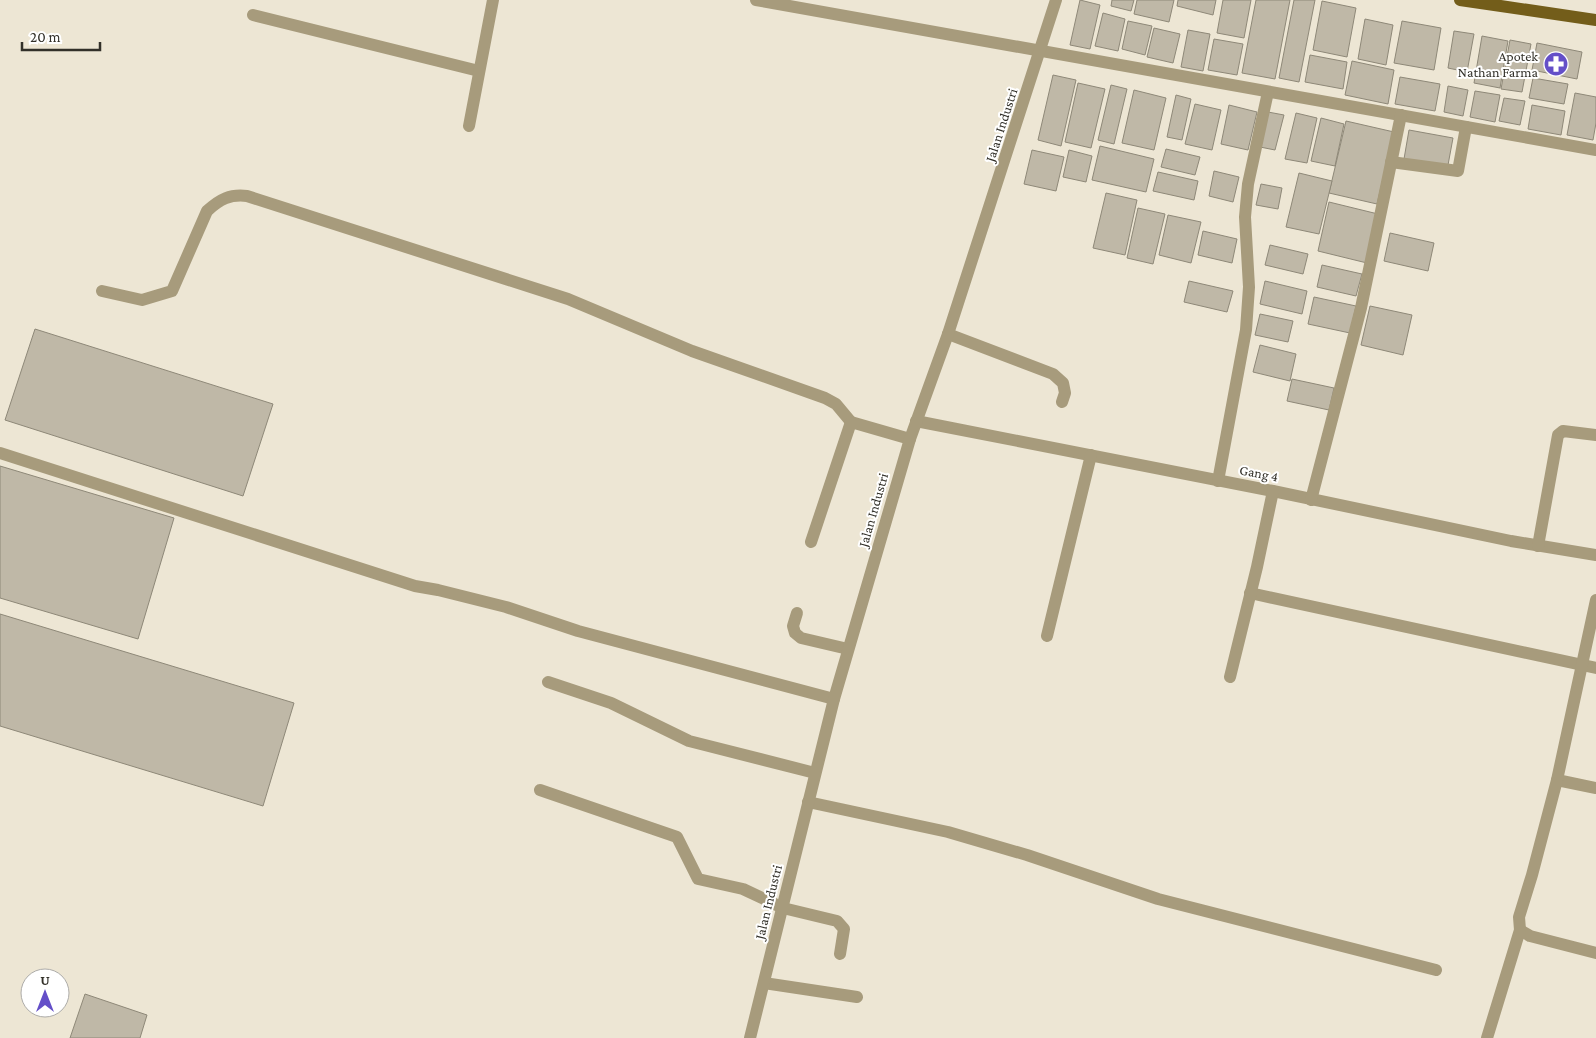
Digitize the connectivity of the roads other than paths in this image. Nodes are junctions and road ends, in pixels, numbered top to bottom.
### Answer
1 (493, 0) edge
2 (756, 0) edge
3 (1056, 0) edge
4 (1460, 0) edge
5 (253, 15) dead end
6 (1596, 20) edge
7 (1041, 52) junction
8 (479, 71) junction
9 (1268, 92) junction
10 (1400, 115) junction
11 (469, 126) dead end
12 (1466, 127) junction
13 (1596, 150) edge
14 (1391, 162) junction
15 (102, 290) dead end
16 (948, 334) junction
17 (1062, 402) dead end
18 (916, 421) junction
19 (851, 422) junction
20 (1596, 435) edge
21 (910, 439) junction
22 (0, 453) edge
23 (1091, 455) junction
24 (1218, 481) junction
25 (1273, 491) junction
26 (1310, 500) junction
27 (811, 542) dead end
28 (1538, 546) junction
29 (1596, 555) edge
30 (1250, 593) junction
31 (1596, 600) edge
32 (797, 613) dead end
33 (1047, 636) dead end
34 (848, 649) junction
35 (1582, 666) junction
36 (1596, 668) edge
37 (1230, 677) dead end
38 (548, 682) dead end
39 (834, 699) junction
40 (815, 773) junction
41 (1557, 780) junction
42 (1596, 788) edge
43 (540, 790) dead end
44 (808, 802) junction
45 (783, 908) junction
46 (1520, 930) junction
47 (1596, 953) edge
48 (840, 954) dead end
49 (1436, 970) dead end
50 (764, 983) junction
51 (857, 997) dead end
52 (750, 1038) edge
53 (1487, 1038) edge

1 - 8 street
2 - 7 street
3 - 7 street, Jalan Industri
4 - 6 main road
5 - 8 street
7 - 9 street
7 - 16 street, Jalan Industri
8 - 11 street
9 - 10 street
9 - 24 street
10 - 12 street
10 - 14 street
12 - 13 street
12 - 14 street
14 - 26 street
15 - 19 street
16 - 17 street
16 - 18 street, Jalan Industri
18 - 21 street, Jalan Industri
18 - 23 street, Gang 4
19 - 21 street
19 - 27 street
20 - 28 street
21 - 34 street, Jalan Industri
22 - 39 street
23 - 24 street, Gang 4
23 - 33 street
24 - 25 street, Gang 4
25 - 26 street, Gang 4
25 - 30 street
26 - 28 street, Gang 4
28 - 29 street, Gang 4
30 - 35 street
30 - 37 street
31 - 35 street
32 - 34 street
34 - 39 street, Jalan Industri
35 - 36 street
35 - 41 street
38 - 40 street
39 - 40 street, Jalan Industri
40 - 44 street, Jalan Industri
41 - 42 street
41 - 46 street
43 - 45 street
44 - 45 street, Jalan Industri
44 - 49 street
45 - 48 street
45 - 50 street, Jalan Industri
46 - 47 street
46 - 53 street
50 - 51 street
50 - 52 street, Jalan Industri

